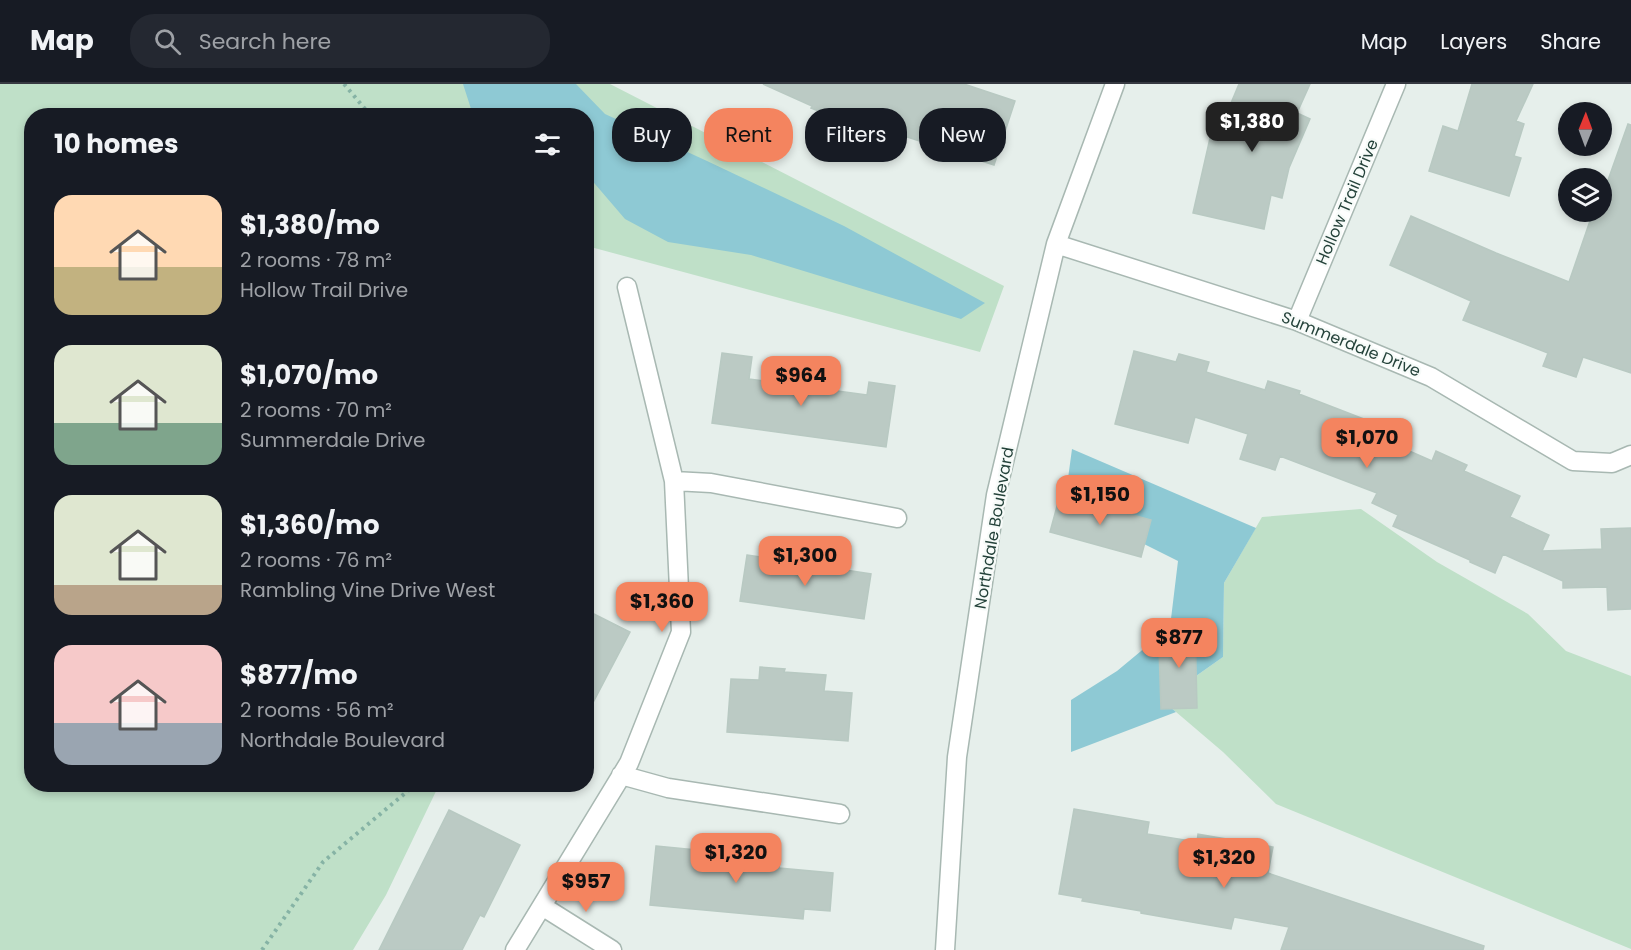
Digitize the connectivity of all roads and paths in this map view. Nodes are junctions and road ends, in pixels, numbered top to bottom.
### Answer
1 (345, 84) edge
2 (1115, 84) edge
3 (1396, 84) edge
4 (364, 108) edge
5 (1056, 244) junction
6 (627, 286) dead end
7 (1297, 321) junction
8 (1631, 455) edge
9 (674, 481) junction
10 (897, 518) dead end
11 (621, 775) junction
12 (406, 792) edge
13 (840, 814) dead end
14 (542, 906) junction
15 (262, 950) edge
16 (515, 950) edge
17 (612, 950) edge
18 (945, 950) edge

1 - 4 path
2 - 5 street, Northdale Boulevard
3 - 7 street, Hollow Trail Drive
5 - 7 street, Summerdale Drive
5 - 18 street, Northdale Boulevard
6 - 9 street
7 - 8 street, Summerdale Drive
9 - 10 street
9 - 11 street
11 - 13 street
11 - 14 street
12 - 15 path
14 - 16 street
14 - 17 street

